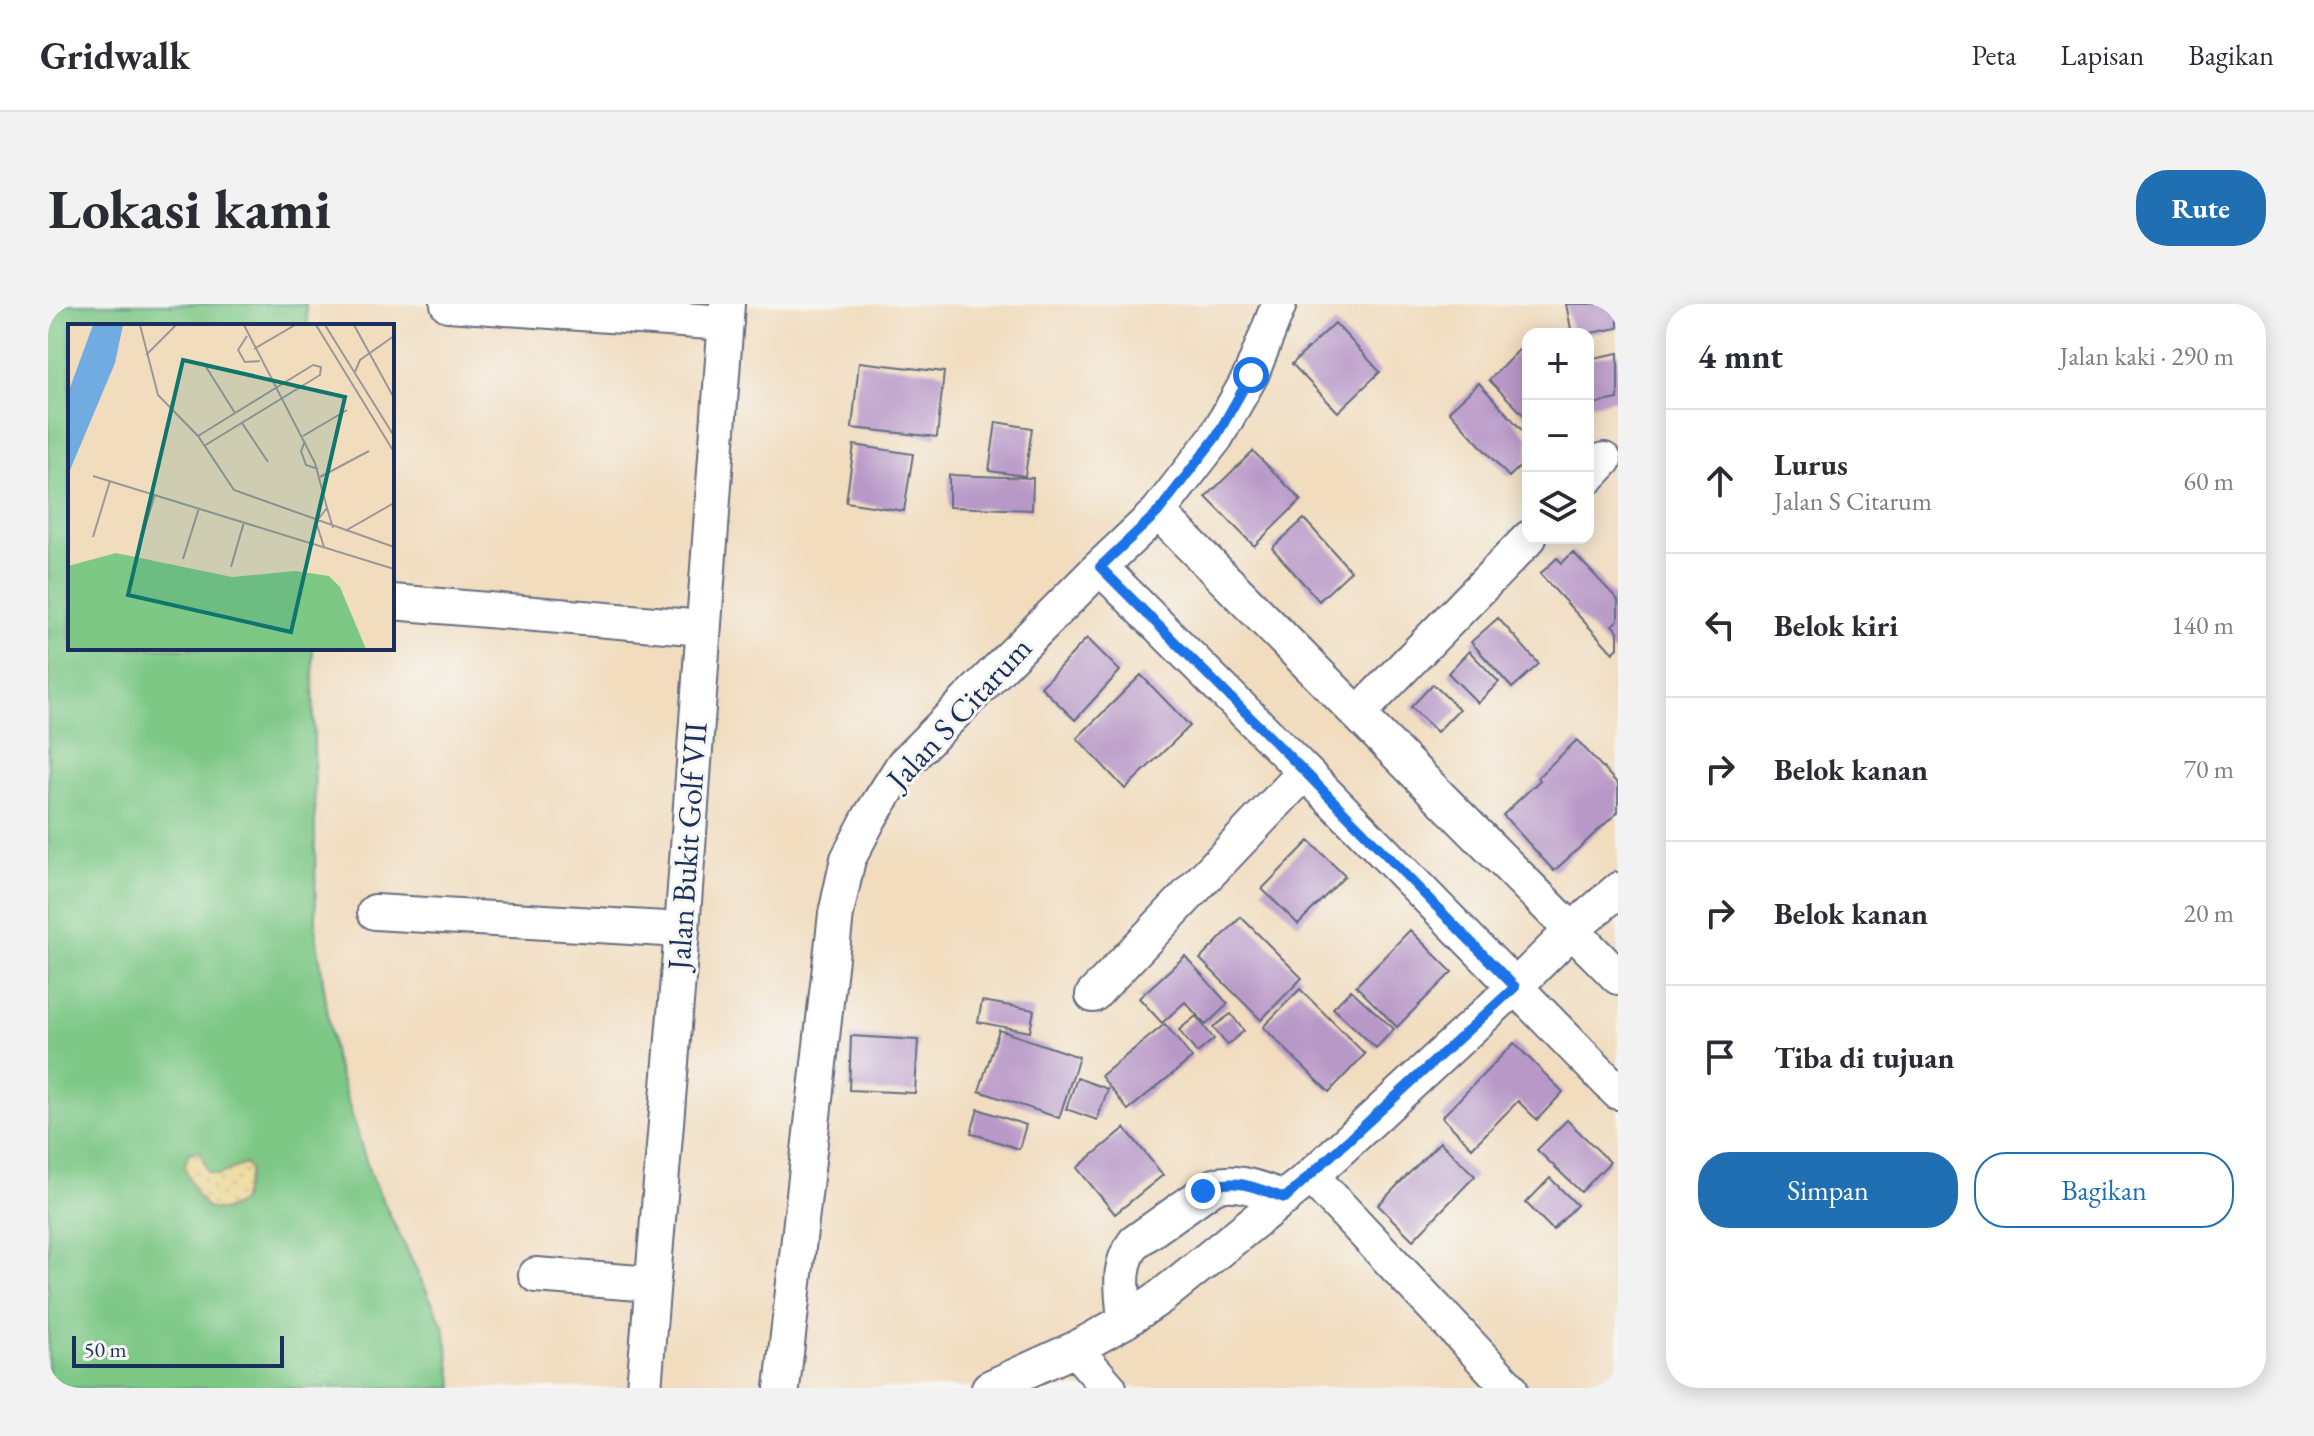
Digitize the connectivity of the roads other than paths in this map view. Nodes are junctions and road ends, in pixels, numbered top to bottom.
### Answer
1 (448, 304) edge
2 (1279, 304) edge
3 (726, 313) edge
4 (1158, 512) junction
5 (1523, 544) edge
6 (1100, 567) junction
7 (394, 602) edge
8 (703, 628) junction
9 (1358, 714) junction
10 (1305, 772) junction
11 (1618, 890) edge
12 (375, 912) dead end
13 (682, 930) junction
14 (1572, 930) junction
15 (1618, 977) edge
16 (1515, 987) junction
17 (1093, 995) dead end
18 (1618, 1092) edge
19 (1311, 1176) junction
20 (1285, 1198) junction
21 (536, 1275) dead end
22 (652, 1284) junction
23 (1125, 1321) junction
24 (1075, 1349) junction
25 (782, 1387) edge
26 (644, 1388) edge
27 (989, 1388) edge
28 (1109, 1388) edge
29 (1510, 1388) edge

1 - 3 street
2 - 4 street, Jalan S Citarum
3 - 8 street, Jalan Bukit Golf VII
4 - 6 street, Jalan S Citarum
4 - 9 street
5 - 9 street
6 - 10 street
6 - 25 street, Jalan S Citarum
7 - 8 street
8 - 13 street, Jalan Bukit Golf VII
9 - 14 street
10 - 16 street
10 - 17 street
11 - 14 street
12 - 13 street
13 - 22 street, Jalan Bukit Golf VII
14 - 15 street
14 - 16 street
16 - 18 street
16 - 19 street
19 - 20 street
19 - 29 street
20 - 23 street
20 - 23 street
21 - 22 street
22 - 26 street, Jalan Bukit Golf VII
23 - 24 street
24 - 27 street
24 - 28 street

